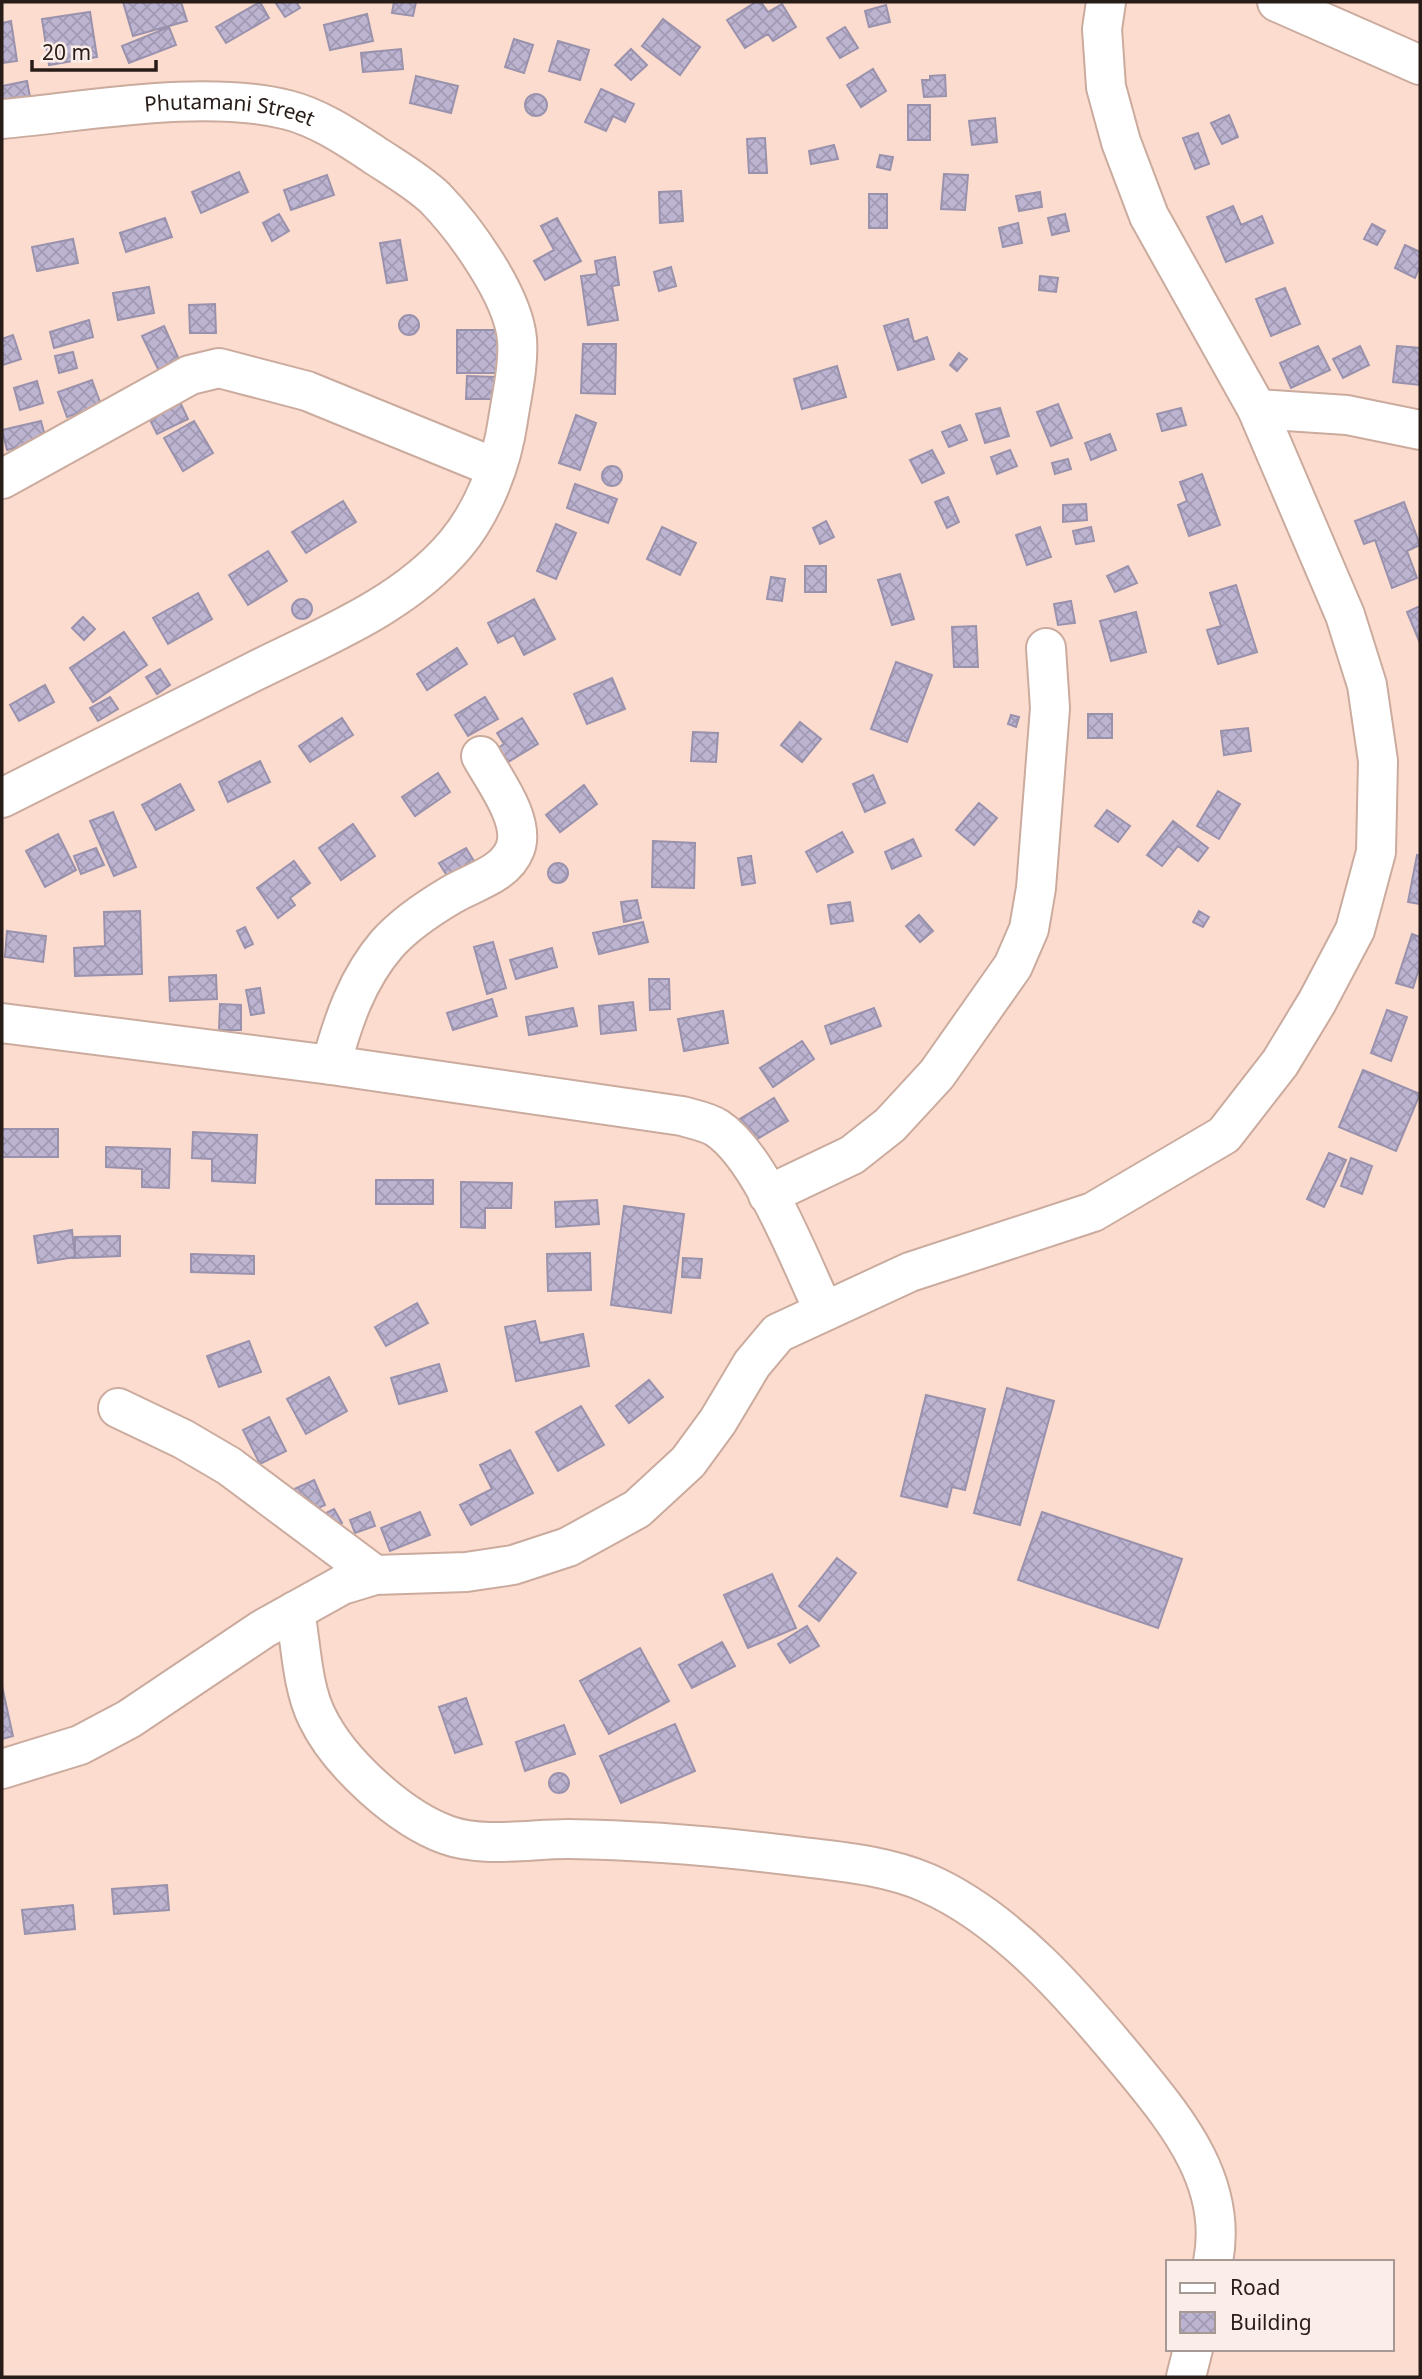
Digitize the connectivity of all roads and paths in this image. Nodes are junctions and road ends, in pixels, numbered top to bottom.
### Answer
1 (1106, 2) edge
2 (1277, 2) edge
3 (1420, 65) edge
4 (2, 119) edge
5 (1257, 409) junction
6 (1420, 430) edge
7 (496, 468) junction
8 (2, 479) edge
9 (1046, 648) dead end
10 (481, 756) dead end
11 (2, 799) edge
12 (2, 1023) edge
13 (331, 1065) junction
14 (768, 1195) junction
15 (823, 1309) junction
16 (118, 1408) dead end
17 (375, 1575) junction
18 (295, 1611) junction
19 (2, 1769) edge
20 (1213, 2260) edge
21 (1192, 2351) edge
22 (1186, 2377) edge

1 - 5 street
2 - 3 street
4 - 7 street, Phutamani Street
5 - 6 street
5 - 15 street
7 - 8 street
7 - 11 street, Phutamani Street
9 - 14 street
10 - 13 street
12 - 13 street
13 - 14 street
14 - 15 street
15 - 17 street
16 - 17 street
17 - 18 street
18 - 19 street
18 - 20 street
21 - 22 street

